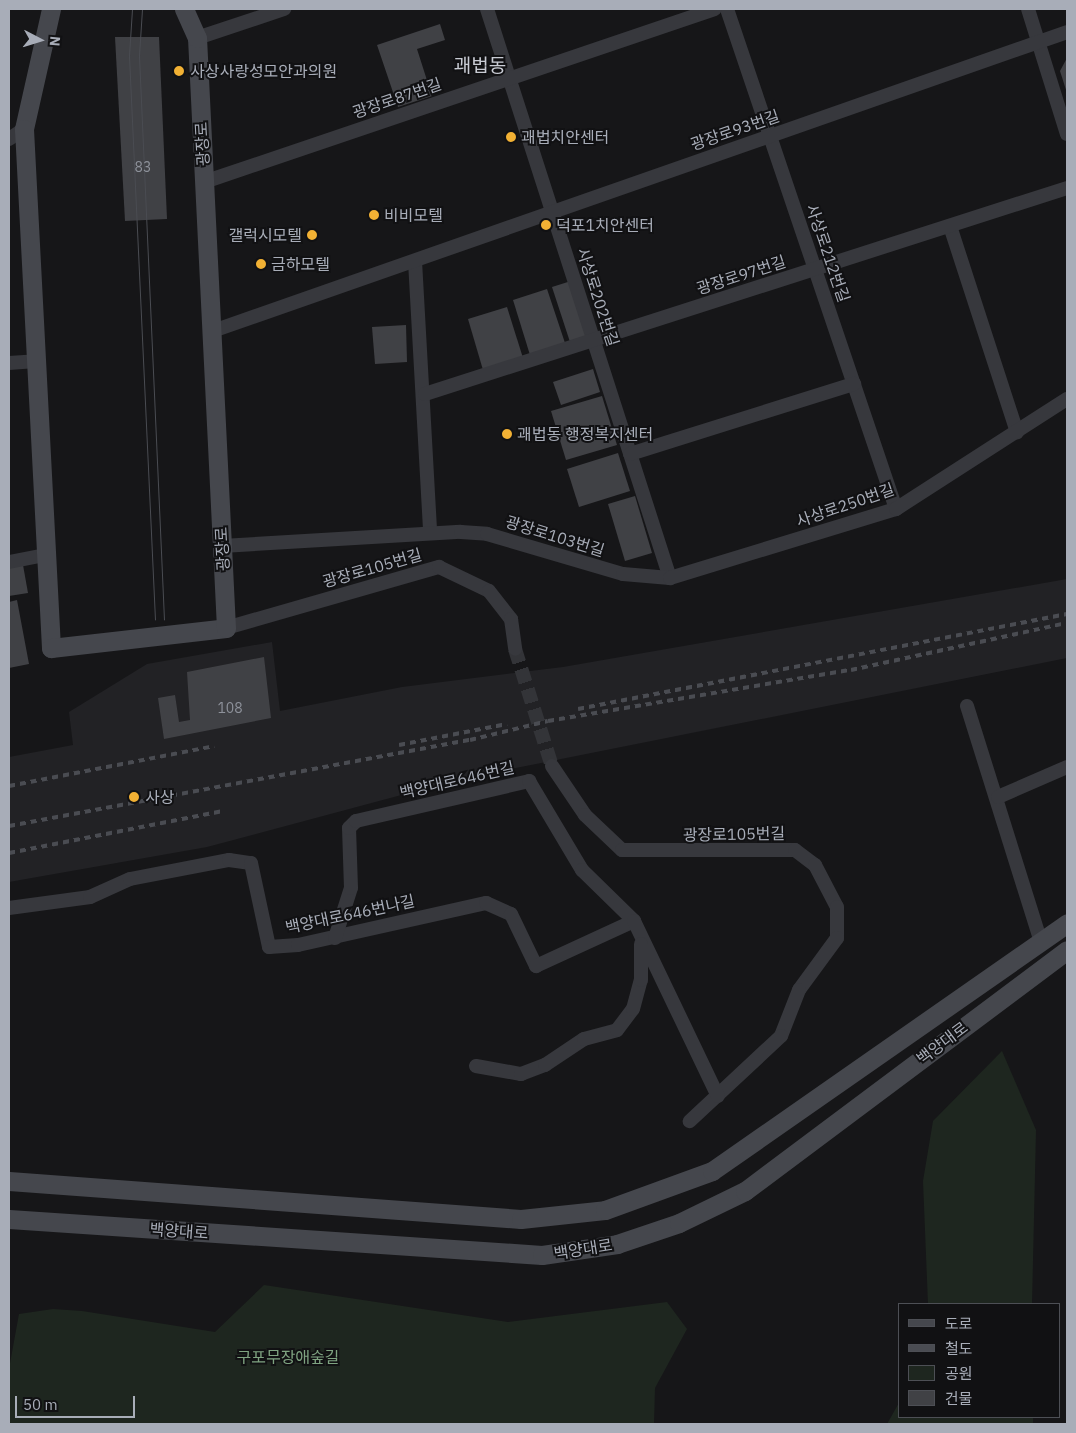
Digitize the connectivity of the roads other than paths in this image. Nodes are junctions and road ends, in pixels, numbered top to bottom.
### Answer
1 (51, 9) edge
2 (184, 9) edge
3 (284, 9) edge
4 (487, 9) edge
5 (715, 9) edge
6 (727, 9) edge
7 (1028, 9) edge
8 (1067, 32) edge
9 (197, 38) junction
10 (1038, 42) junction
11 (509, 78) junction
12 (16, 134) edge
13 (1067, 134) edge
14 (770, 136) junction
15 (204, 182) junction
16 (1067, 188) edge
17 (552, 213) junction
18 (950, 226) junction
19 (415, 261) junction
20 (815, 269) junction
21 (210, 332) junction
22 (593, 340) junction
23 (36, 361) junction
24 (9, 364) edge
25 (854, 384) junction
26 (425, 394) junction
27 (1067, 399) edge
28 (1017, 432) junction
29 (630, 454) junction
30 (896, 509) junction
31 (430, 530) junction
32 (222, 546) junction
33 (46, 555) junction
34 (9, 562) edge
35 (670, 578) junction
36 (226, 628) junction
37 (514, 649) tunnel mouth
38 (967, 706) dead end
39 (552, 766) tunnel mouth
40 (1067, 768) edge
41 (998, 797) junction
42 (9, 908) edge
43 (634, 921) junction
44 (1067, 923) edge
45 (335, 938) junction
46 (1041, 942) junction
47 (1067, 950) edge
48 (476, 1066) dead end
49 (718, 1096) junction
50 (690, 1121) dead end
51 (9, 1181) edge
52 (9, 1219) edge

1 - 12 main road
2 - 9 main road, 광장로
3 - 9 street
4 - 11 street, 사상로202번길
5 - 11 street, 광장로87번길
6 - 14 street, 사상로212번길
7 - 10 street
8 - 10 street, 광장로93번길
9 - 15 main road, 광장로
10 - 13 street
10 - 14 street, 광장로93번길
11 - 15 street, 광장로87번길
11 - 17 street, 사상로202번길
12 - 23 main road
14 - 17 street, 광장로93번길
14 - 20 street, 사상로212번길
15 - 21 main road, 광장로
16 - 18 street, 광장로97번길
17 - 19 street, 광장로93번길
17 - 22 street, 사상로202번길
18 - 20 street, 광장로97번길
18 - 28 street
19 - 21 street, 광장로93번길
19 - 26 street
20 - 22 street, 광장로97번길
20 - 25 street, 사상로212번길
21 - 32 main road, 광장로
22 - 26 street, 광장로97번길
22 - 29 street, 사상로202번길
23 - 24 street
23 - 33 main road
25 - 29 street
25 - 30 street, 사상로212번길
26 - 31 street
27 - 28 street, 사상로250번길
28 - 30 street, 사상로250번길
29 - 35 street, 사상로202번길
30 - 35 street, 사상로250번길
31 - 32 street, 광장로103번길
31 - 35 street, 광장로103번길
32 - 36 main road, 광장로
33 - 34 street
33 - 36 main road
36 - 37 street, 광장로105번길
38 - 41 street
39 - 49 street, 광장로105번길
40 - 41 street
41 - 46 street
42 - 45 street, 백양대로646번나길
43 - 45 street, 백양대로646번나길
43 - 45 street, 백양대로646번길
43 - 48 street
43 - 49 street, 백양대로646번길
44 - 46 main road, 백양대로
46 - 51 main road, 백양대로
47 - 52 main road, 백양대로
49 - 50 street, 광장로105번길

